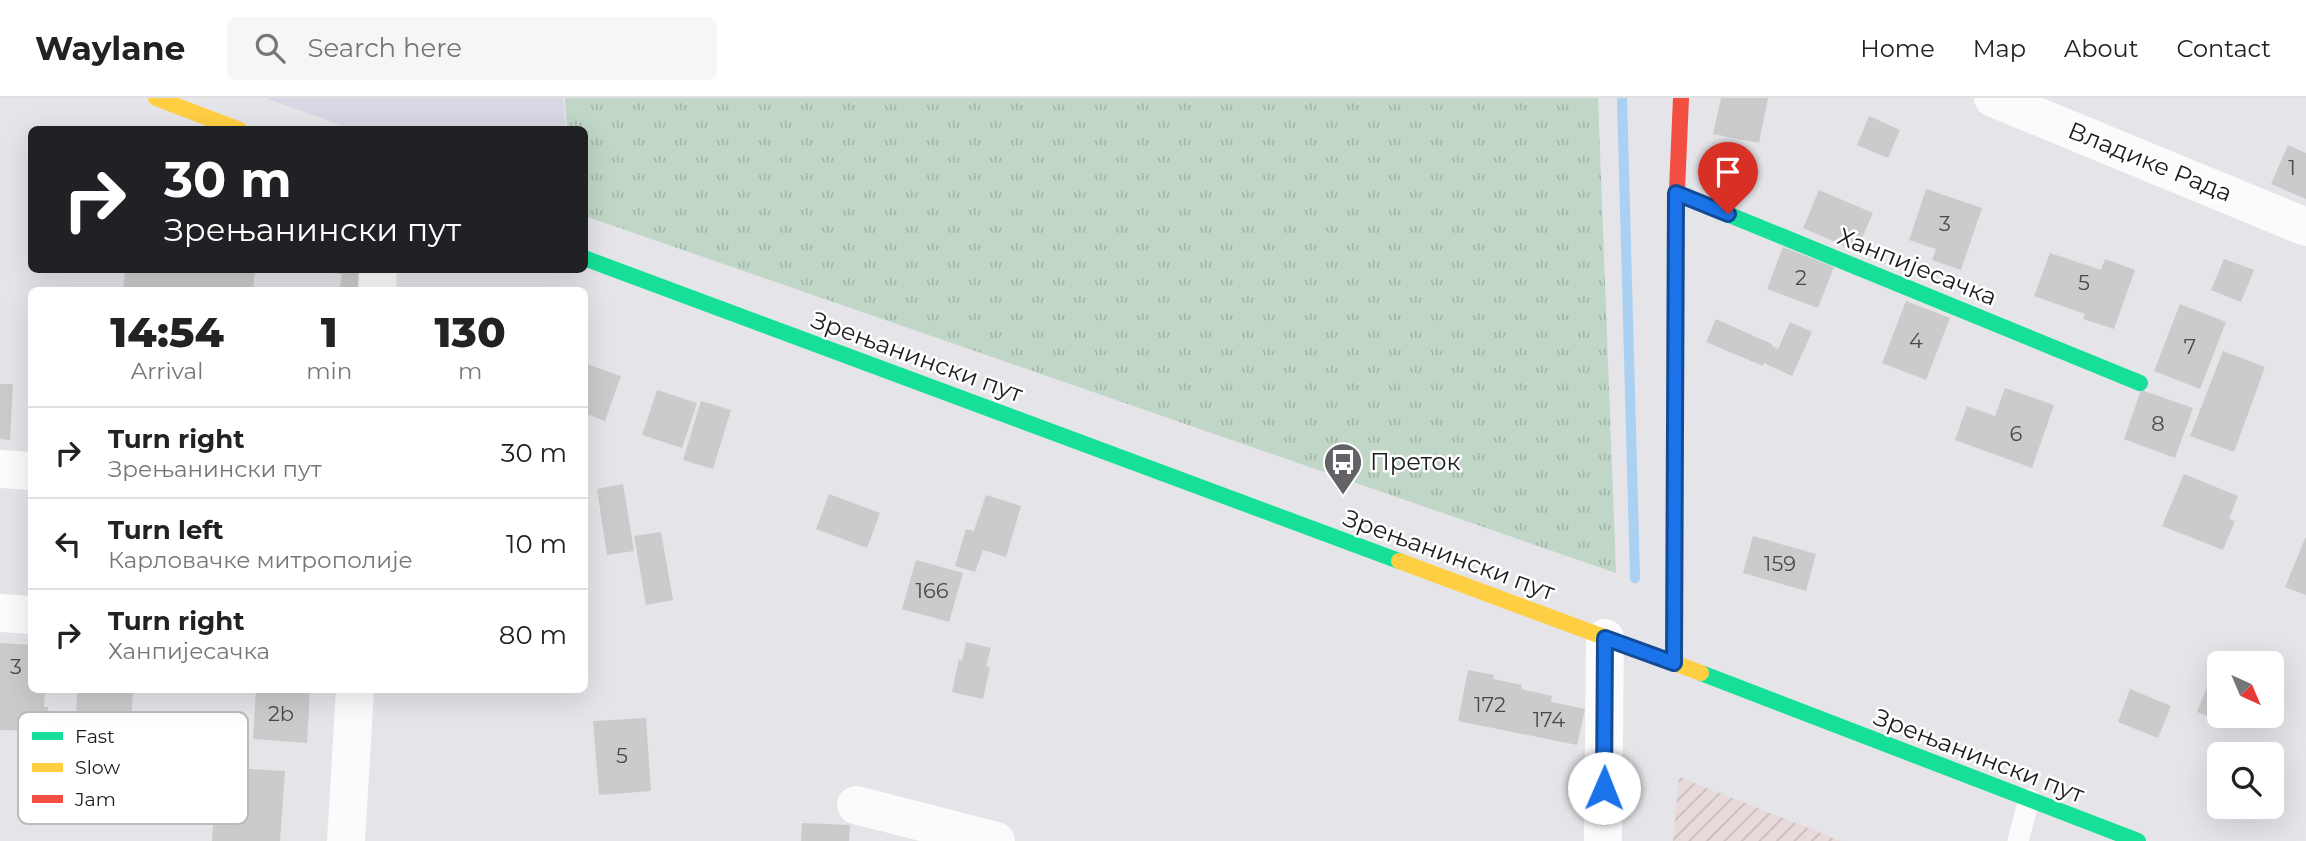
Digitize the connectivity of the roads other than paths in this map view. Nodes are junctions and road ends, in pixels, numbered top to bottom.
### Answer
1 (156, 98) edge
2 (1681, 98) edge
3 (1993, 98) edge
4 (230, 126) edge
5 (1676, 193) junction
6 (2306, 227) edge
7 (588, 259) edge
8 (2140, 383) dead end
9 (0, 469) edge
10 (28, 471) edge
11 (0, 613) edge
12 (28, 615) edge
13 (1605, 638) junction
14 (1674, 663) junction
15 (355, 693) edge
16 (2029, 799) junction
17 (856, 804) dead end
18 (1605, 840) edge
19 (346, 841) edge
20 (996, 841) edge
21 (2018, 841) edge
22 (2138, 841) edge

1 - 4 main road
2 - 5 main road
3 - 6 street, Владике Рада
5 - 8 main road, Ханпијесачка
5 - 14 main road
7 - 13 main road, Зрењанински пут
9 - 10 street
11 - 12 street
13 - 14 main road, Зрењанински пут
13 - 18 street
14 - 16 main road, Зрењанински пут
15 - 19 street
16 - 21 lane
16 - 22 main road, Зрењанински пут
17 - 20 street

